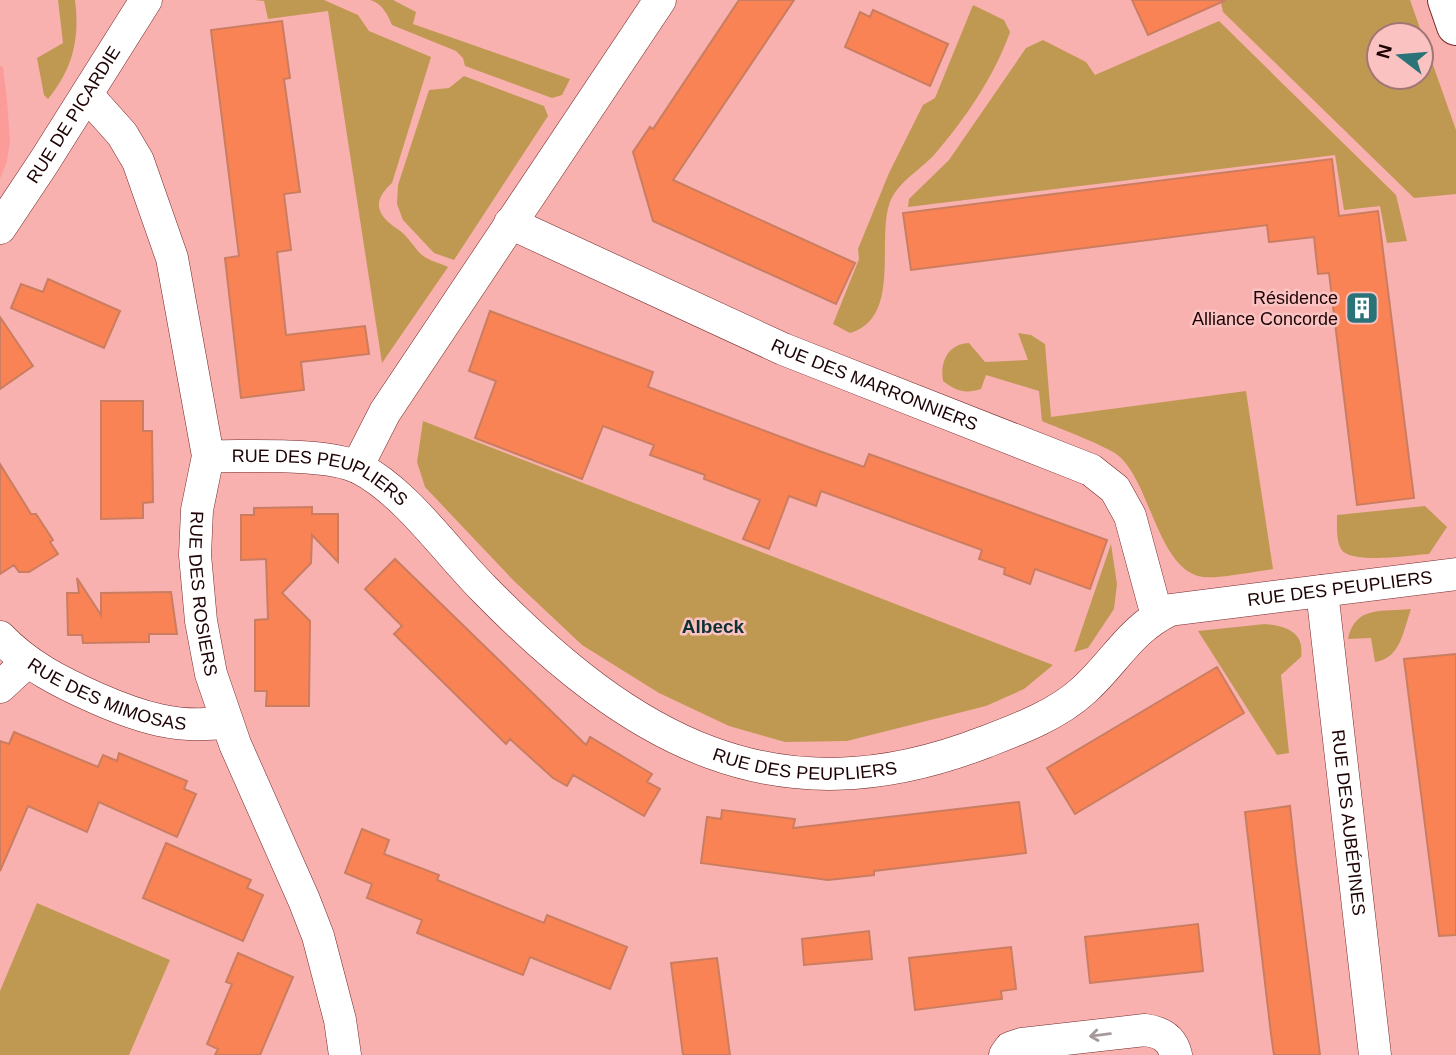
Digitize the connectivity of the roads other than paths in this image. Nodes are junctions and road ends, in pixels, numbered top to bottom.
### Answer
1 (660, 0) edge
2 (1447, 0) edge
3 (134, 5) edge
4 (1456, 26) edge
5 (87, 95) junction
6 (510, 223) junction
7 (0, 228) edge
8 (208, 456) junction
9 (357, 467) junction
10 (1456, 574) edge
11 (1322, 591) junction
12 (1157, 616) junction
13 (0, 637) edge
14 (27, 662) junction
15 (0, 687) edge
16 (227, 722) junction
17 (345, 1055) edge
18 (1005, 1055) edge
19 (1176, 1055) edge
20 (1375, 1055) edge

1 - 6 street
2 - 4 street
3 - 5 street, RUE DE PICARDIE
5 - 7 street, RUE DE PICARDIE
5 - 8 street, RUE DES ROSIERS
6 - 9 street
6 - 12 street, RUE DES MARRONNIERS
8 - 9 street, RUE DES PEUPLIERS
8 - 16 street, RUE DES ROSIERS
9 - 12 street, RUE DES PEUPLIERS
10 - 11 street, RUE DES PEUPLIERS
11 - 12 street, RUE DES PEUPLIERS
11 - 20 street, RUE DES AUBÉPINES
13 - 14 street, RUE DES MIMOSAS
14 - 15 street
14 - 16 street, RUE DES MIMOSAS
16 - 17 street, RUE DES ROSIERS
19 -> 18 street

